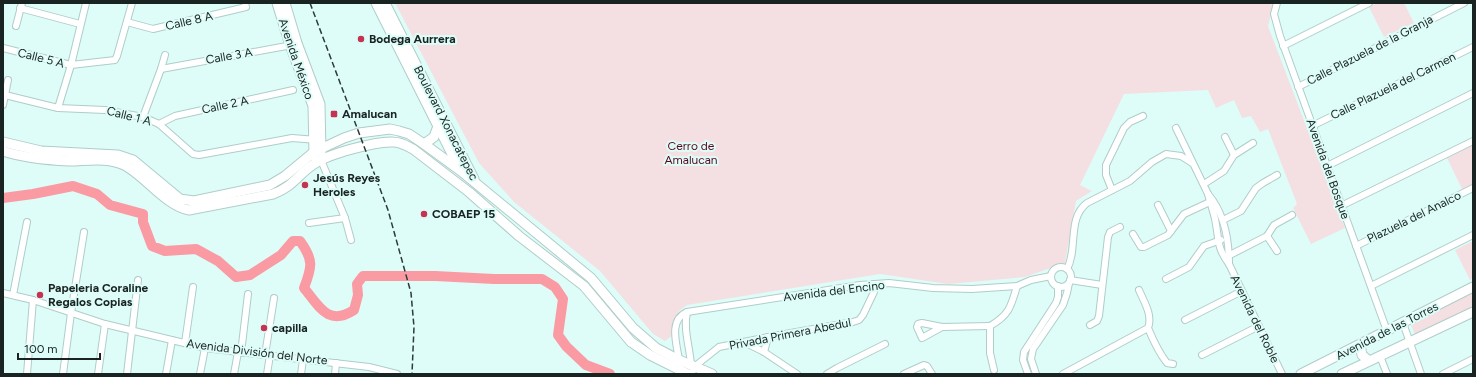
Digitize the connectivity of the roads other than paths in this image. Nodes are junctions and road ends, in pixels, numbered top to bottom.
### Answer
1 (86, 3) edge
2 (132, 3) edge
3 (245, 3) edge
4 (278, 3) edge
5 (285, 3) edge
6 (376, 3) edge
7 (385, 3) edge
8 (1369, 3) edge
9 (1464, 3) edge
10 (1276, 4) edge
11 (21, 6) edge
12 (127, 22) junction
13 (80, 24) junction
14 (16, 26) dead end
15 (294, 44) junction
16 (1283, 46) junction
17 (1473, 47) edge
18 (3, 48) edge
19 (165, 55) dead end
20 (71, 65) junction
21 (161, 69) junction
22 (8, 80) dead end
23 (1298, 87) junction
24 (293, 90) dead end
25 (1473, 93) edge
26 (5, 95) junction
27 (3, 105) edge
28 (58, 108) junction
29 (1142, 116) dead end
30 (143, 117) junction
31 (159, 124) junction
32 (438, 126) junction
33 (1312, 126) junction
34 (1176, 128) dead end
35 (1225, 137) dead end
36 (1473, 141) edge
37 (3, 142) edge
38 (1253, 143) dead end
39 (424, 144) junction
40 (317, 145) junction
41 (3, 151) edge
42 (1234, 155) junction
43 (318, 162) junction
44 (1192, 163) junction
45 (1327, 166) junction
46 (461, 171) junction
47 (1277, 175) dead end
48 (476, 183) junction
49 (1204, 184) junction
50 (1473, 188) edge
51 (1112, 190) junction
52 (469, 192) junction
53 (1212, 201) junction
54 (481, 202) junction
55 (1158, 205) dead end
56 (1341, 206) junction
57 (1292, 215) dead end
58 (345, 218) junction
59 (1223, 220) junction
60 (27, 222) dead end
61 (309, 223) dead end
62 (1120, 227) dead end
63 (1171, 231) junction
64 (84, 232) dead end
65 (1133, 234) dead end
66 (1226, 235) junction
67 (1473, 235) edge
68 (1267, 236) junction
69 (1217, 237) junction
70 (351, 240) dead end
71 (1356, 246) junction
72 (1277, 251) dead end
73 (1227, 256) junction
74 (1066, 269) junction
75 (1051, 276) junction
76 (1166, 279) dead end
77 (138, 280) dead end
78 (1069, 281) junction
79 (874, 284) junction
80 (1017, 286) junction
81 (1058, 286) junction
82 (1102, 286) junction
83 (1370, 286) junction
84 (193, 287) dead end
85 (1473, 288) edge
86 (1139, 290) dead end
87 (1242, 291) junction
88 (3, 292) edge
89 (248, 294) dead end
90 (13, 295) junction
91 (274, 298) dead end
92 (33, 300) junction
93 (687, 312) junction
94 (1473, 312) edge
95 (71, 313) junction
96 (1185, 320) dead end
97 (1403, 323) junction
98 (105, 324) junction
99 (1090, 325) dead end
100 (942, 326) junction
101 (990, 326) junction
102 (1259, 326) junction
103 (1148, 328) junction
104 (132, 330) junction
105 (1387, 331) junction
106 (768, 337) junction
107 (172, 340) junction
108 (744, 342) junction
109 (1410, 342) junction
110 (185, 343) junction
111 (885, 344) dead end
112 (1360, 345) junction
113 (205, 348) junction
114 (240, 352) junction
115 (764, 352) junction
116 (267, 355) junction
117 (1202, 355) dead end
118 (1380, 356) junction
119 (1473, 359) edge
120 (303, 360) junction
121 (679, 360) junction
122 (1369, 361) junction
123 (336, 363) junction
124 (1173, 364) dead end
125 (369, 367) junction
126 (691, 370) edge
127 (994, 370) dead end
128 (27, 374) edge
129 (63, 374) edge
130 (98, 374) edge
131 (127, 374) edge
132 (166, 374) edge
133 (200, 374) edge
134 (234, 374) edge
135 (267, 374) edge
136 (301, 374) edge
137 (334, 374) edge
138 (368, 374) edge
139 (397, 374) edge
140 (712, 374) edge
141 (797, 374) edge
142 (827, 374) edge
143 (904, 374) edge
144 (932, 374) edge
145 (1028, 374) edge
146 (1036, 374) edge
147 (1063, 374) edge
148 (1282, 374) edge
149 (1301, 374) edge
150 (1342, 374) edge
151 (1387, 374) edge
152 (1421, 374) edge
153 (1443, 374) edge

1 - 13 street
2 - 12 street, Calle 5 A
3 - 12 street, Calle 8 A
4 - 15 street, Avenida México
5 - 15 street, Avenida México
6 - 32 street, Boulevard Xonacatepec
7 - 48 street, Boulevard Xonacatepec
8 - 16 street
9 - 23 street, Calle Plazuela de la Granja
10 - 16 street, Avenida del Bosque
11 - 13 street
11 - 14 street
12 - 20 street, Calle 5 A
13 - 20 street
15 - 21 street, Calle 3 A
15 - 40 street, Avenida México
16 - 23 street, Avenida del Bosque
17 - 33 street, Calle Plazuela del Carmen
18 - 20 street, Calle 5 A
19 - 21 street
20 - 28 street
21 - 30 street
22 - 26 street
23 - 33 street, Avenida del Bosque
24 - 31 street, Calle 2 A
25 - 45 street
26 - 27 street
26 - 28 street, Calle 1 A
28 - 30 street, Calle 1 A
29 - 51 street
30 - 31 street, Calle 1 A
31 - 40 street, Calle 1 A
32 - 39 street
32 - 46 street, Boulevard Xonacatepec
33 - 45 street, Avenida del Bosque
34 - 44 street, Avenida del Roble
35 - 42 street
36 - 56 street
37 - 40 street
38 - 42 street
39 - 40 street
39 - 46 street
40 - 43 street, Avenida México
41 - 43 street
42 - 49 street
43 - 52 street
43 - 58 street
44 - 49 street, Avenida del Roble
44 - 51 street
45 - 56 street, Avenida del Bosque
46 - 48 street
46 - 52 street, Boulevard Xonacatepec
47 - 59 street
48 - 54 street
48 - 121 street, Boulevard Xonacatepec
49 - 53 street, Avenida del Roble
50 - 71 street, Plazuela del Analco
51 - 74 street
52 - 54 street, Boulevard Xonacatepec
53 - 59 street, Avenida del Roble
53 - 63 street
53 - 69 street, Avenida del Roble
54 - 126 street, Boulevard Xonacatepec
55 - 63 street
56 - 71 street, Avenida del Bosque
57 - 68 street
58 - 61 street
58 - 70 street
59 - 66 street, Avenida del Roble
60 - 90 street
62 - 82 street
63 - 65 street
64 - 95 street
66 - 69 street
66 - 73 street, Avenida del Roble
67 - 83 street
68 - 72 street
68 - 73 street
69 - 73 street, Avenida del Roble
69 - 76 street
71 - 83 street, Avenida del Bosque
73 - 87 street, Avenida del Roble
74 - 75 street
74 - 78 street
75 - 80 street, Avenida del Encino
75 - 81 street
77 - 104 street
78 - 81 street
78 - 82 street
78 - 146 street
79 - 80 street, Avenida del Encino
79 - 93 street, Avenida del Encino
79 - 106 street, Privada Primera Abedul
80 - 101 street
81 - 145 street
82 - 99 street
83 - 105 street, Avenida del Bosque
84 - 110 street
85 - 97 street, Avenida de las Torres
86 - 103 street
87 - 96 street
87 - 102 street, Avenida del Roble
88 - 90 street, Avenida División del Norte
89 - 114 street
90 - 92 street, Avenida División del Norte
91 - 116 street
92 - 95 street, Avenida División del Norte
92 - 128 street
93 - 121 street
93 - 126 street
94 - 109 street, Avenida de las Torres
95 - 98 street, Avenida División del Norte
95 - 129 street
97 - 105 street, Avenida de las Torres
97 - 109 street
98 - 104 street, Avenida División del Norte
98 - 130 street
100 - 100 street
100 - 101 street
101 - 127 street
102 - 117 street
102 - 148 street, Avenida del Roble
103 - 124 street
103 - 147 street
104 - 107 street, Avenida División del Norte
104 - 131 street
105 - 112 street, Avenida de las Torres
106 - 108 street, Privada Primera Abedul
106 - 115 street
107 - 110 street, Avenida División del Norte
107 - 132 street
108 - 115 street
108 - 126 street, Privada Primera Abedul
109 - 118 street, Avenida de las Torres
109 - 152 street
110 - 113 street, Avenida División del Norte
111 - 142 street
112 - 122 street
112 - 149 street, Avenida de las Torres
113 - 114 street, Avenida División del Norte
113 - 133 street
114 - 116 street, Avenida División del Norte
114 - 134 street
115 - 141 street
116 - 120 street, Avenida División del Norte
116 - 135 street
118 - 122 street, Avenida de las Torres
118 - 151 street
119 - 153 street
120 - 123 street, Avenida División del Norte
120 - 136 street
121 - 126 street, Boulevard Xonacatepec
122 - 150 street, Avenida de las Torres
123 - 125 street, Avenida División del Norte
123 - 137 street
125 - 138 street
125 - 139 street, Avenida División del Norte
126 - 140 street, Boulevard Xonacatepec
143 - 144 street

